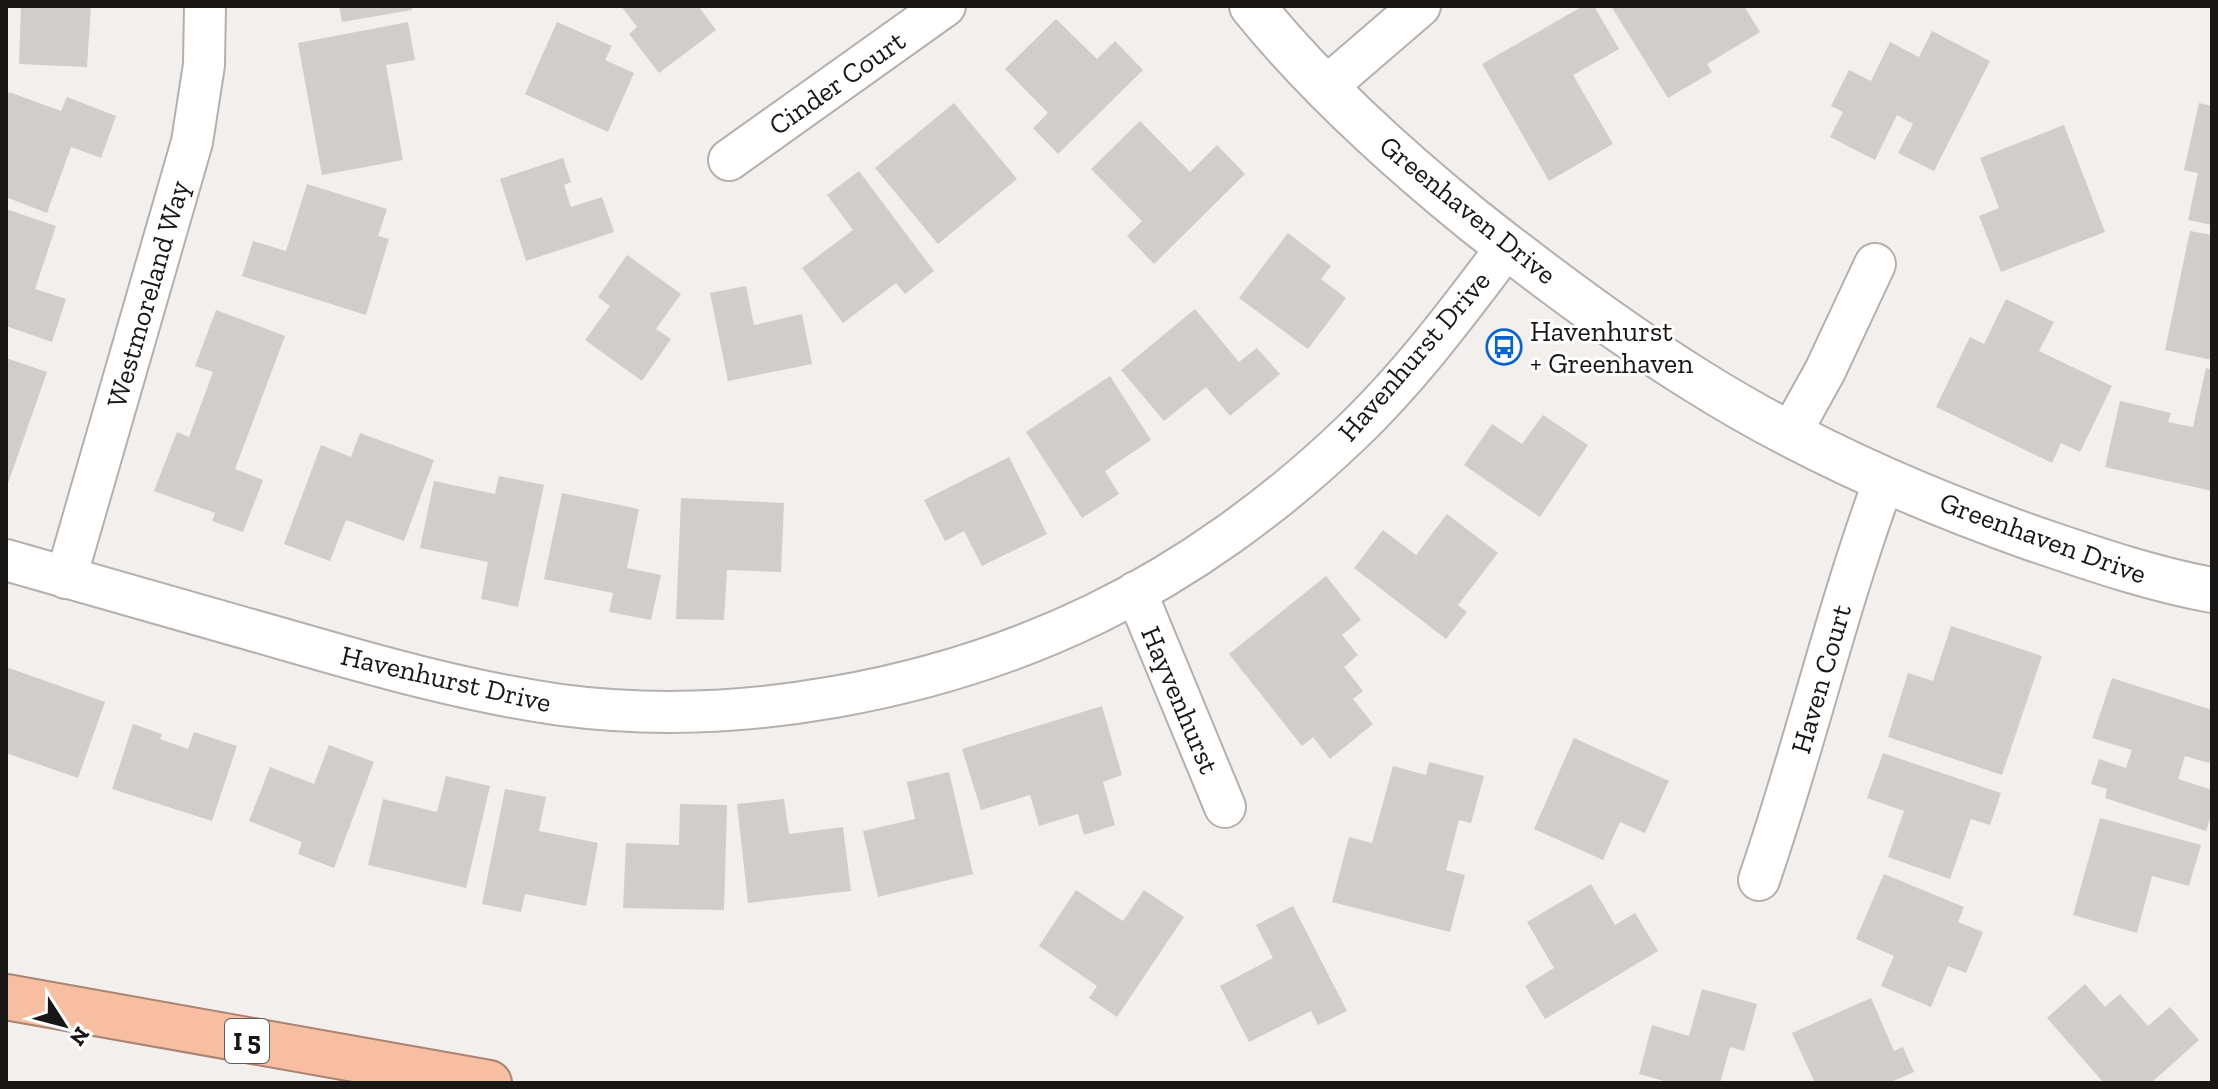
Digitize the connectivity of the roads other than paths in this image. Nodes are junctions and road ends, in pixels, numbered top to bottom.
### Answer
1 (205, 6) edge
2 (945, 6) edge
3 (1252, 6) edge
4 (1420, 6) edge
5 (1326, 87) junction
6 (729, 160) dead end
7 (1507, 247) junction
8 (1875, 264) dead end
9 (1790, 434) junction
10 (1885, 478) junction
11 (6, 560) edge
12 (66, 578) junction
13 (2212, 590) edge
14 (1136, 592) junction
15 (1225, 807) dead end
16 (1759, 880) dead end
17 (6, 997) edge
18 (489, 1083) edge

1 - 12 street, Westmoreland Way
2 - 6 street, Cinder Court
3 - 5 street, Greenhaven Drive
4 - 5 street
5 - 7 street, Greenhaven Drive
7 - 9 street, Greenhaven Drive
7 - 14 street, Havenhurst Drive
8 - 9 street
9 - 10 street, Greenhaven Drive
10 - 13 street, Greenhaven Drive
10 - 16 street, Haven Court
11 - 12 street, Havenhurst Drive
12 - 14 street, Havenhurst Drive
14 - 15 street, Hayvenhurst
17 - 18 highway, I 5

